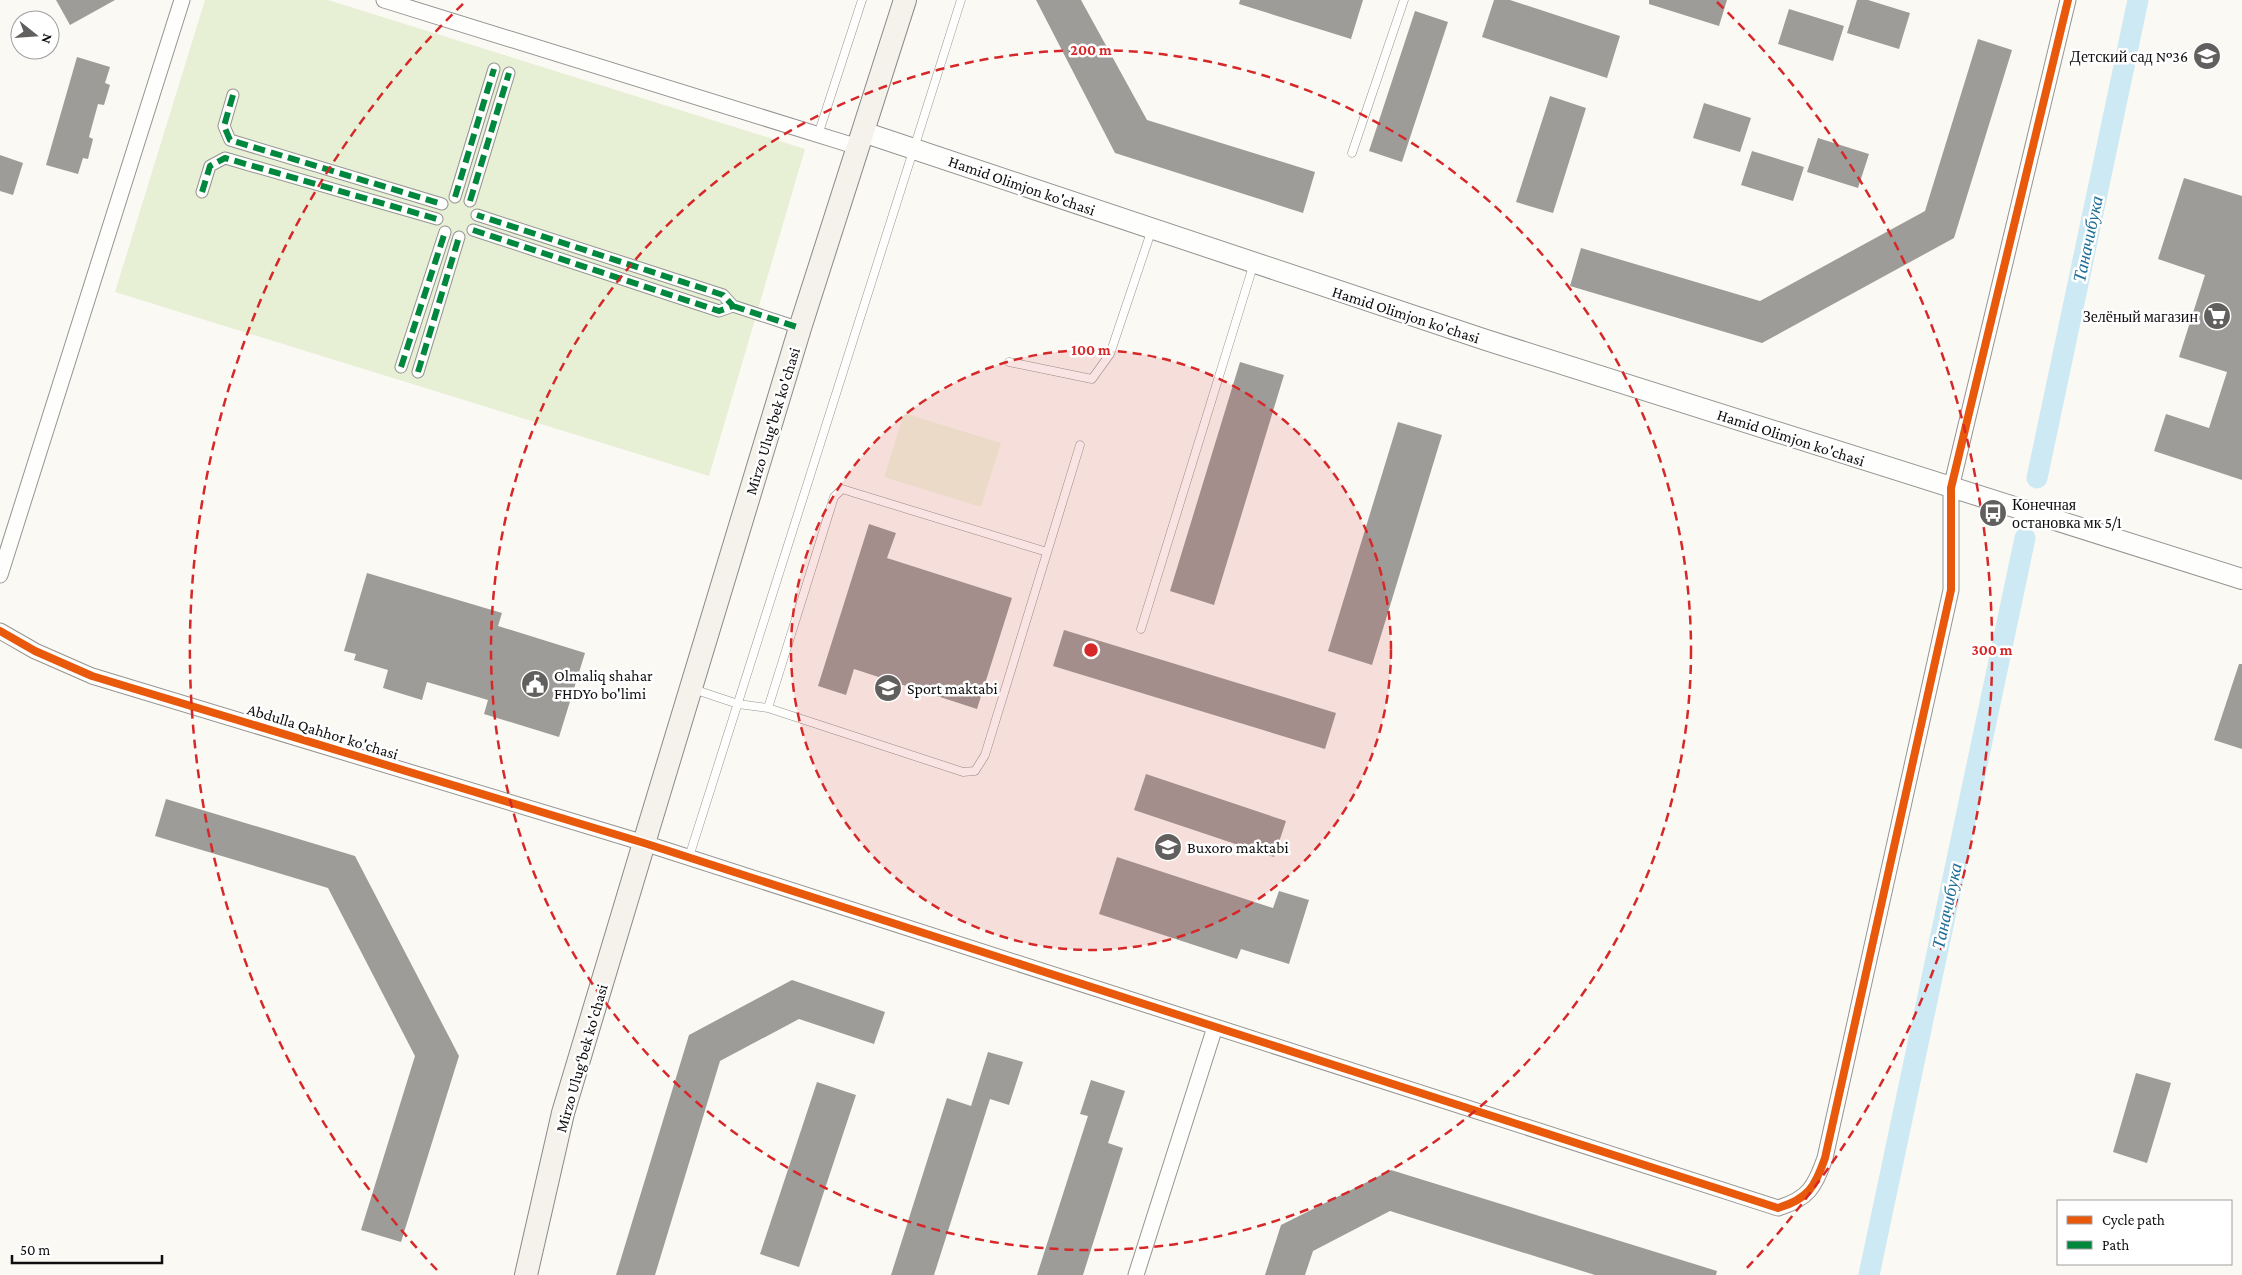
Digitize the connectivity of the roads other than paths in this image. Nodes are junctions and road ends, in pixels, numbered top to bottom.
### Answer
1 (182, 0) edge
2 (384, 0) edge
3 (862, 0) edge
4 (906, 0) edge
5 (961, 0) edge
6 (1404, 0) edge
7 (2068, 0) edge
8 (494, 69) dead end
9 (509, 73) dead end
10 (233, 95) dead end
11 (818, 135) junction
12 (861, 140) junction
13 (914, 149) junction
14 (1352, 153) dead end
15 (202, 192) dead end
16 (455, 197) junction
17 (470, 201) junction
18 (442, 204) junction
19 (477, 215) junction
20 (438, 219) junction
21 (1152, 229) junction
22 (473, 230) junction
23 (445, 232) junction
24 (460, 237) junction
25 (1254, 263) junction
26 (733, 306) junction
27 (800, 328) junction
28 (1009, 362) dead end
29 (401, 368) dead end
30 (418, 372) dead end
31 (1080, 445) dead end
32 (1950, 488) junction
33 (1047, 552) junction
34 (0, 575) edge
35 (2242, 579) edge
36 (1141, 629) dead end
37 (0, 631) edge
38 (691, 688) junction
39 (738, 704) junction
40 (768, 708) junction
41 (644, 842) junction
42 (689, 857) junction
43 (1215, 1027) junction
44 (526, 1275) edge
45 (1136, 1275) edge

1 - 34 street
2 - 11 street
3 - 11 lane
4 - 12 main road, Mirzo Ulug'bek ko'chasi
5 - 13 lane
6 - 14 lane
7 - 32 street, Abdulla Qahhor ko'chasi
8 - 16 street
9 - 17 street
10 - 18 street
11 - 12 street
12 - 13 street, Hamid Olimjon ko'chasi
12 - 27 main road, Mirzo Ulug'bek ko'chasi
13 - 21 street, Hamid Olimjon ko'chasi
13 - 39 lane
15 - 20 street
16 - 17 street
16 - 18 street
17 - 19 street
18 - 20 street
19 - 22 street
19 - 26 street
20 - 23 street
21 - 25 street, Hamid Olimjon ko'chasi
21 - 28 lane
22 - 24 street
22 - 26 street
23 - 24 street
23 - 29 street
24 - 30 street
25 - 32 street, Hamid Olimjon ko'chasi
25 - 36 lane
26 - 27 street
27 - 38 main road, Mirzo Ulug'bek ko'chasi
31 - 33 lane
32 - 35 street, Hamid Olimjon ko'chasi
32 - 43 street, Abdulla Qahhor ko'chasi
33 - 40 lane
33 - 40 lane
37 - 41 street, Abdulla Qahhor ko'chasi
38 - 39 lane
38 - 41 main road, Mirzo Ulug'bek ko'chasi
39 - 40 lane
39 - 42 lane
41 - 42 street, Abdulla Qahhor ko'chasi
41 - 44 main road, Mirzo Ulug‘bek ko'chasi
42 - 43 street, Abdulla Qahhor ko'chasi
43 - 45 street

